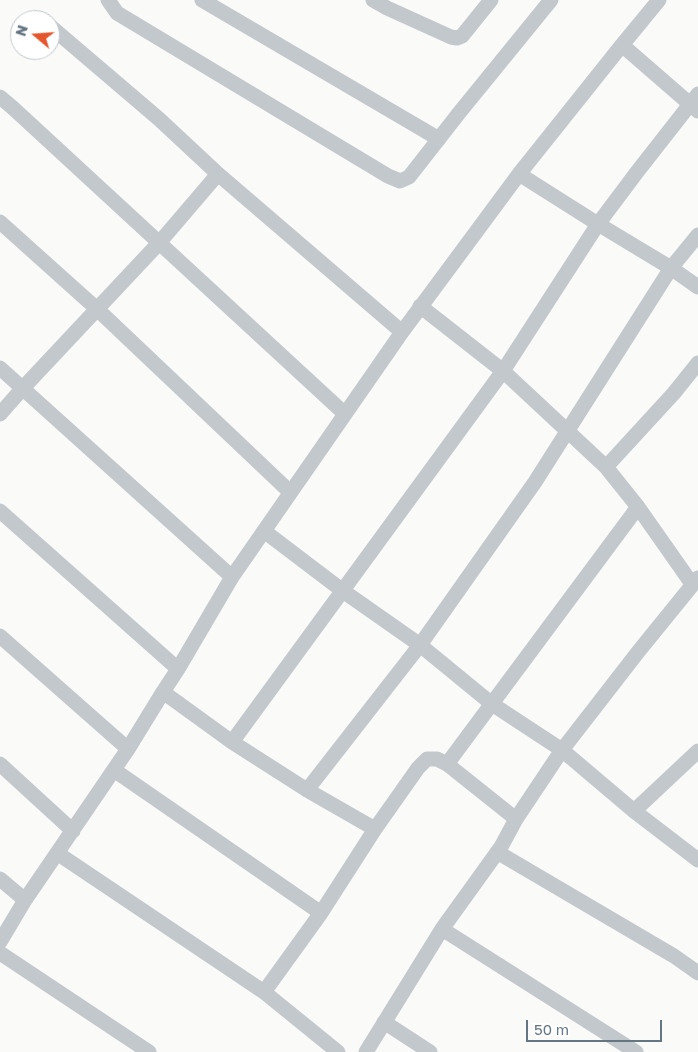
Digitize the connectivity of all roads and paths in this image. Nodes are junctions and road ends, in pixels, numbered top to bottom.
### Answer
1 (108, 0) edge
2 (202, 0) edge
3 (373, 0) edge
4 (491, 0) edge
5 (551, 0) edge
6 (659, 0) edge
7 (390, 4) edge
8 (60, 34) edge
9 (622, 45) junction
10 (0, 97) edge
11 (695, 103) edge
12 (439, 139) junction
13 (218, 174) junction
14 (519, 174) junction
15 (0, 222) edge
16 (598, 224) junction
17 (698, 236) edge
18 (159, 243) junction
19 (671, 268) junction
20 (698, 286) edge
21 (420, 306) junction
22 (97, 309) junction
23 (402, 332) junction
24 (698, 363) edge
25 (0, 368) edge
26 (503, 371) junction
27 (22, 389) junction
28 (0, 414) edge
29 (345, 414) junction
30 (567, 431) junction
31 (606, 468) junction
32 (290, 492) junction
33 (638, 507) junction
34 (0, 511) edge
35 (264, 531) junction
36 (232, 577) junction
37 (695, 581) edge
38 (343, 591) junction
39 (0, 636) edge
40 (420, 645) junction
41 (178, 669) junction
42 (163, 692) junction
43 (492, 704) junction
44 (232, 742) junction
45 (128, 749) junction
46 (562, 750) junction
47 (698, 751) edge
48 (0, 764) edge
49 (448, 764) junction
50 (114, 770) junction
51 (308, 790) junction
52 (634, 811) junction
53 (516, 819) junction
54 (374, 829) junction
55 (73, 831) junction
56 (497, 852) junction
57 (58, 853) junction
58 (698, 860) edge
59 (0, 879) edge
60 (25, 900) junction
61 (321, 913) junction
62 (442, 929) junction
63 (0, 942) edge
64 (0, 953) edge
65 (698, 972) edge
66 (264, 992) junction
67 (384, 1022) junction
68 (149, 1052) edge
69 (338, 1052) edge
70 (366, 1052) edge
71 (430, 1052) edge
72 (636, 1052) edge

1 - 12 street
2 - 12 street
3 - 7 street
4 - 7 street
5 - 12 street
6 - 9 street
8 - 13 street
9 - 11 street
9 - 14 street
10 - 18 street
11 - 16 street
13 - 18 street
13 - 23 street
14 - 16 street
14 - 21 street
15 - 22 street
16 - 19 street
16 - 26 street
17 - 19 street
18 - 22 street
18 - 29 street
19 - 20 street
19 - 30 street
21 - 23 street
21 - 26 street
22 - 27 street
22 - 32 street
23 - 29 street
24 - 31 street
25 - 27 street
26 - 30 street
26 - 38 street
27 - 28 street
27 - 36 street
29 - 32 street
30 - 31 street
30 - 40 street
31 - 33 street
32 - 35 street
33 - 37 street
33 - 43 street
34 - 41 street
35 - 36 street
35 - 38 street
36 - 41 street
37 - 46 street
38 - 40 street
38 - 44 street
39 - 45 street
40 - 43 street
40 - 51 street
41 - 42 street
42 - 44 street
42 - 45 street
43 - 46 street
43 - 49 street
44 - 51 street
45 - 50 street
46 - 52 street
46 - 53 street
47 - 52 street
48 - 55 street
49 - 53 street
49 - 54 street
50 - 55 street
50 - 61 street
51 - 54 street
52 - 58 street
53 - 56 street
54 - 61 street
55 - 57 street
56 - 62 street
56 - 65 street
57 - 60 street
57 - 66 street
59 - 60 street
60 - 63 street
61 - 66 street
62 - 67 street
62 - 72 street
64 - 68 street
66 - 69 street
67 - 70 street
67 - 71 street

